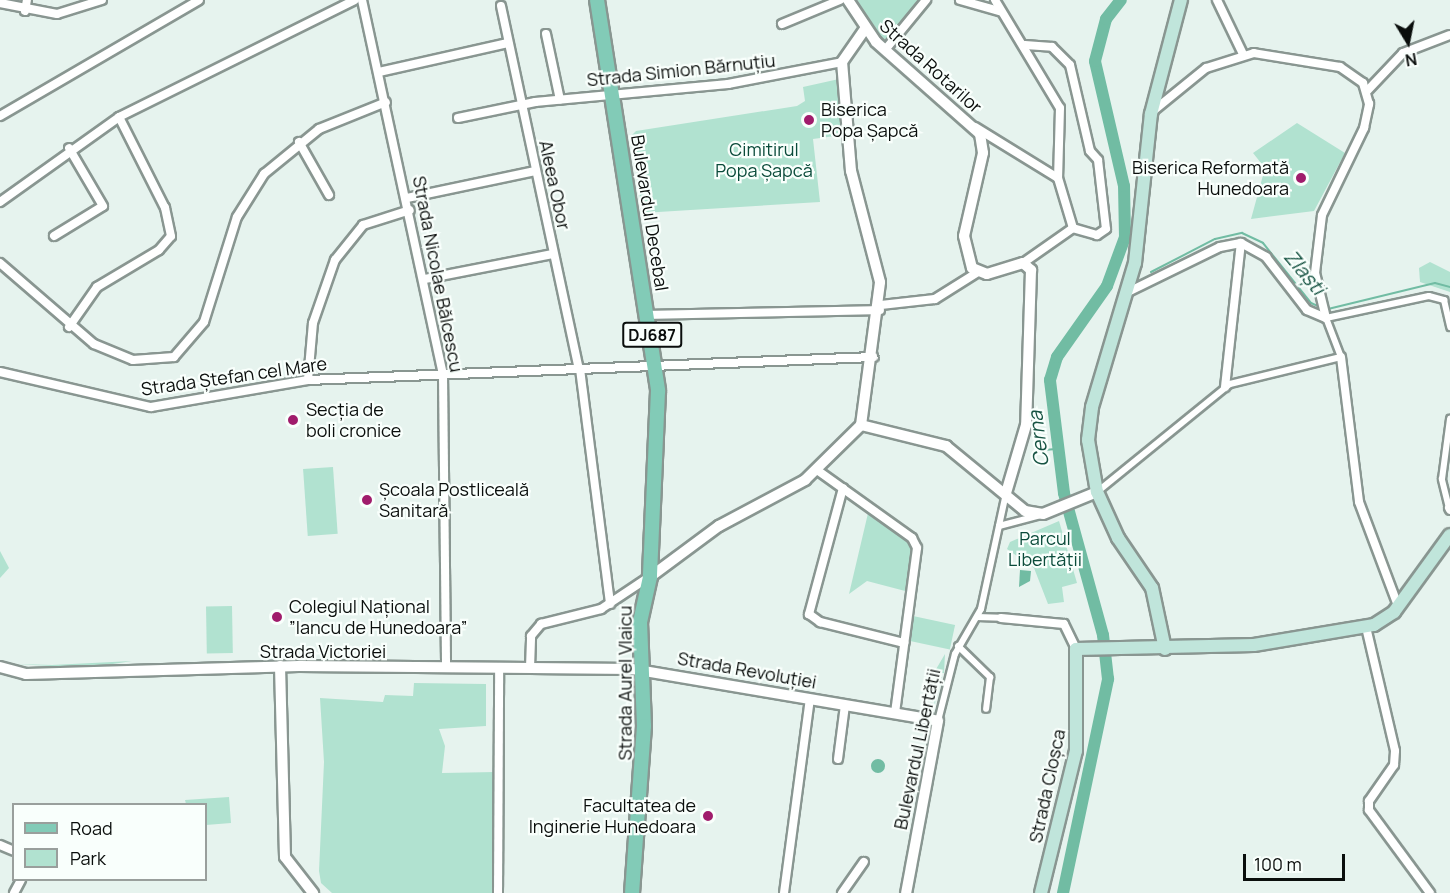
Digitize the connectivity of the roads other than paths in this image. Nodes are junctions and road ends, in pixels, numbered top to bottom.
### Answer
1 (27, 0) edge
2 (102, 0) edge
3 (199, 0) edge
4 (355, 0) edge
5 (362, 0) edge
6 (597, 0) edge
7 (840, 0) edge
8 (848, 0) edge
9 (926, 0) edge
10 (960, 0) edge
11 (995, 0) edge
12 (1180, 0) edge
13 (1217, 0) edge
14 (0, 3) edge
15 (501, 6) dead end
16 (25, 11) junction
17 (999, 11) junction
18 (782, 24) dead end
19 (865, 29) junction
20 (546, 34) dead end
21 (1450, 34) edge
22 (508, 43) junction
23 (1025, 45) junction
24 (885, 50) junction
25 (1243, 54) junction
26 (842, 62) junction
27 (379, 72) junction
28 (1367, 91) junction
29 (613, 96) junction
30 (560, 100) junction
31 (386, 102) junction
32 (521, 105) junction
33 (1151, 114) junction
34 (0, 116) edge
35 (119, 117) junction
36 (458, 118) dead end
37 (975, 127) junction
38 (299, 142) junction
39 (69, 148) junction
40 (535, 171) junction
41 (1058, 178) junction
42 (329, 195) dead end
43 (407, 198) junction
44 (0, 202) edge
45 (410, 210) junction
46 (1073, 228) junction
47 (54, 236) dead end
48 (1241, 243) junction
49 (552, 254) junction
50 (0, 263) edge
51 (1023, 263) junction
52 (978, 272) junction
53 (424, 279) junction
54 (1128, 292) junction
55 (881, 307) junction
56 (648, 315) junction
57 (1326, 318) junction
58 (69, 327) junction
59 (1450, 327) edge
60 (874, 357) junction
61 (1341, 357) junction
62 (580, 369) junction
63 (657, 369) junction
64 (0, 372) edge
65 (443, 374) junction
66 (308, 380) junction
67 (1225, 387) junction
68 (1450, 419) edge
69 (861, 425) junction
70 (817, 470) junction
71 (843, 488) junction
72 (1097, 492) junction
73 (1006, 493) junction
74 (1449, 509) edge
75 (1045, 514) junction
76 (999, 526) junction
77 (1450, 535) edge
78 (650, 577) junction
79 (610, 604) junction
80 (1398, 606) junction
81 (977, 617) junction
82 (1000, 618) joint
83 (1366, 627) junction
84 (904, 643) junction
85 (958, 646) junction
86 (1076, 649) junction
87 (1165, 649) junction
88 (280, 666) junction
89 (1, 667) edge
90 (446, 668) junction
91 (499, 668) junction
92 (530, 668) junction
93 (642, 669) junction
94 (810, 699) junction
95 (845, 705) junction
96 (986, 709) dead end
97 (895, 713) junction
98 (938, 721) junction
99 (838, 759) dead end
100 (864, 862) dead end
101 (313, 893) edge
102 (498, 893) edge
103 (632, 893) edge
104 (784, 893) edge
105 (842, 893) edge
106 (906, 893) edge
107 (1041, 893) edge
108 (1430, 893) edge

1 - 16 street
2 - 16 street
3 - 34 street
4 - 35 street
5 - 27 street, Strada Nicolae Bălcescu
6 - 29 main road, Bulevardul Decebal / DJ687
7 - 18 street
8 - 19 street, Strada Rotarilor
9 - 24 street
10 - 17 street
11 - 17 street
12 - 33 main road
13 - 25 street
14 - 16 street
15 - 22 street, Aleea Obor
17 - 23 street
19 - 24 street, Strada Rotarilor
19 - 26 street
20 - 30 street
21 - 28 street
22 - 27 street
22 - 32 street, Aleea Obor
23 - 41 street
23 - 46 street
24 - 37 street, Strada Rotarilor
25 - 28 street
25 - 33 street
26 - 29 street, Strada Simion Bărnuțiu
26 - 55 street
27 - 31 street, Strada Nicolae Bălcescu
28 - 57 street
29 - 30 street, Strada Simion Bărnuțiu
29 - 56 main road, Bulevardul Decebal / DJ687
30 - 32 street, Strada Simion Bărnuțiu
31 - 38 street
31 - 43 street, Strada Nicolae Bălcescu
32 - 36 street, Strada Simion Bărnuțiu
32 - 40 street, Aleea Obor
33 - 54 main road
35 - 39 street
35 - 58 street
37 - 41 street
37 - 52 street, Strada Rotarilor
38 - 42 street
38 - 58 street
39 - 44 street
39 - 47 street
40 - 43 street
40 - 49 street, Aleea Obor
41 - 46 street
43 - 45 street, Strada Nicolae Bălcescu
45 - 53 street, Strada Nicolae Bălcescu
45 - 66 street
46 - 51 street
48 - 54 street
48 - 57 street
48 - 67 street
49 - 53 street
49 - 62 street, Aleea Obor
50 - 58 street
51 - 52 street
51 - 73 street, Bulevardul Libertății
52 - 55 street
53 - 65 street, Strada Nicolae Bălcescu
54 - 72 main road
55 - 56 street
55 - 60 street
56 - 63 main road, Bulevardul Decebal / DJ687
57 - 59 street
57 - 61 street
60 - 63 street, Strada Ștefan cel Mare
60 - 69 street
61 - 67 street
61 - 80 street
62 - 63 street, Strada Ștefan cel Mare
62 - 65 street, Strada Ștefan cel Mare
62 - 79 street, Aleea Obor
63 - 78 main road, Bulevardul Decebal / DJ687
64 - 66 street, Strada Ștefan cel Mare
65 - 66 street, Strada Ștefan cel Mare
65 - 90 street, Strada Nicolae Bălcescu
67 - 72 street
68 - 74 street
69 - 70 street
69 - 73 street
70 - 71 street
70 - 78 street
71 - 84 street
71 - 84 street
72 - 75 street
72 - 87 main road
73 - 75 street
73 - 76 street, Bulevardul Libertății
75 - 76 street
76 - 81 street, Bulevardul Libertății
77 - 80 main road
78 - 79 street
78 - 93 main road, Strada Aurel Vlaicu / DJ687
79 - 92 street
80 - 83 main road
81 - 82 street
81 - 85 street, Bulevardul Libertății
82 - 86 street
83 - 87 main road
83 - 108 street
84 - 97 street
85 - 96 street
85 - 98 street, Bulevardul Libertății
86 - 87 main road
86 - 107 main road, Strada Cloșca
88 - 89 street, Strada Victoriei
88 - 90 street, Strada Victoriei
88 - 101 street
90 - 91 street, Strada Victoriei
91 - 92 street, Strada Victoriei
91 - 102 street
92 - 93 street, Strada Victoriei
93 - 94 street, Strada Revoluției
93 - 103 main road, Strada Aurel Vlaicu / DJ687
94 - 95 street, Strada Revoluției
94 - 104 street
95 - 97 street, Strada Revoluției
95 - 99 street
97 - 98 street, Strada Revoluției
98 - 106 street, Bulevardul Libertății
100 - 105 street

